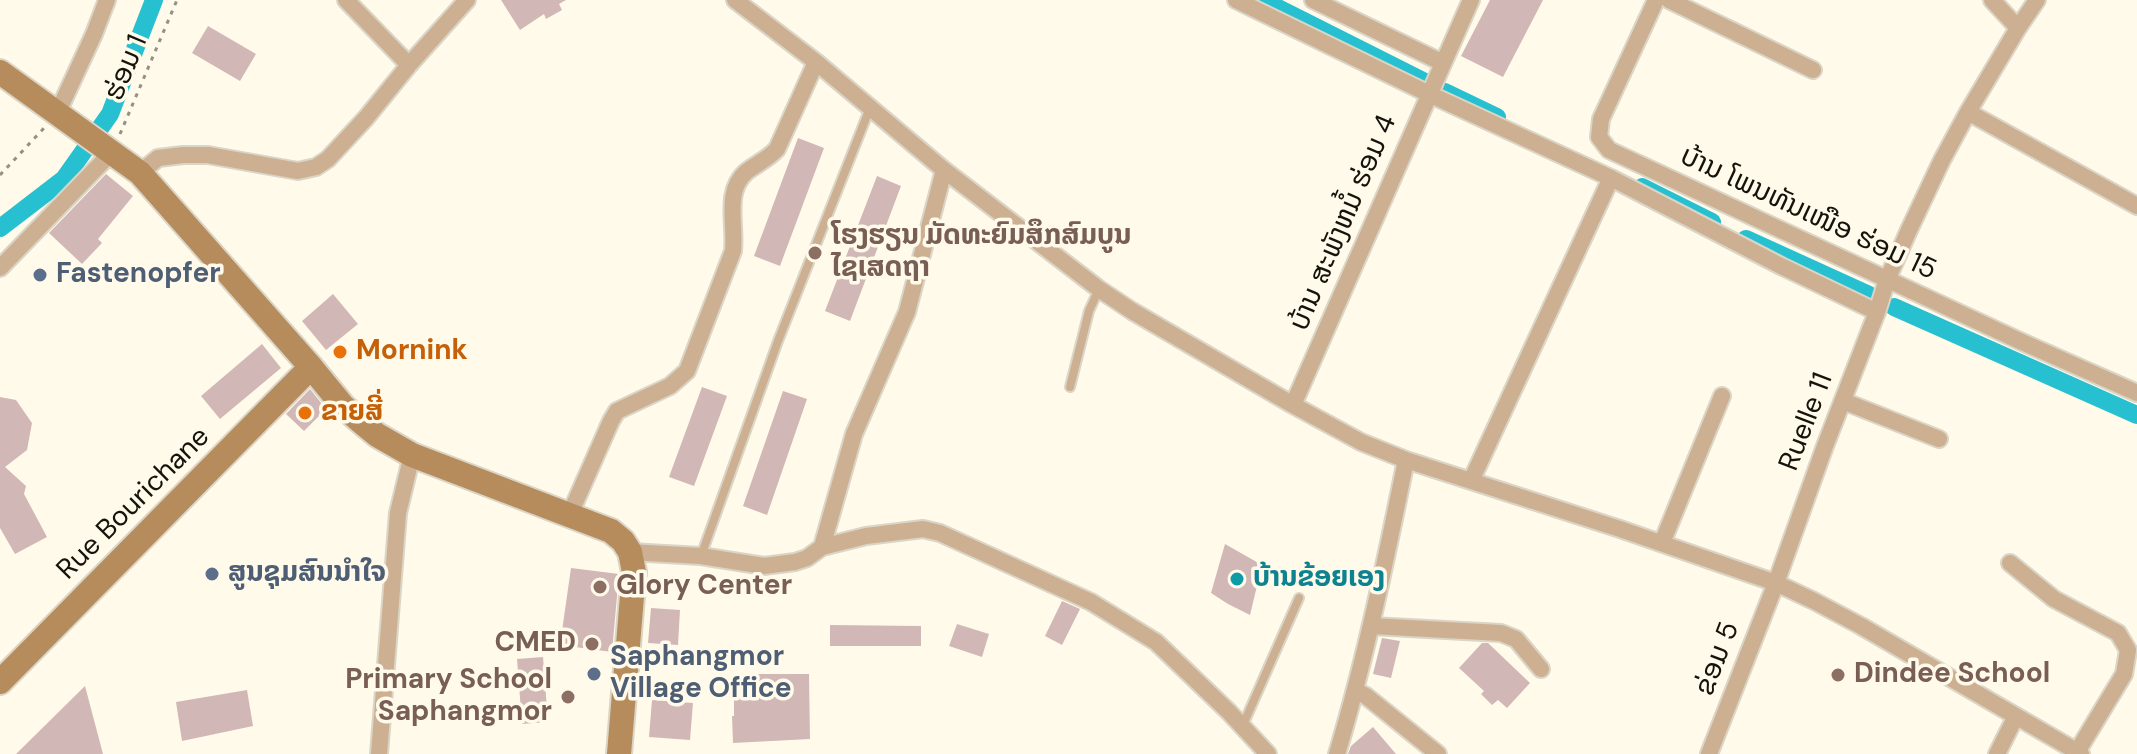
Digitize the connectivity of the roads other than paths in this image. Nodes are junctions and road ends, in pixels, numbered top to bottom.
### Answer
1 (107, 0) edge
2 (346, 0) edge
3 (467, 0) edge
4 (735, 0) edge
5 (1236, 0) edge
6 (1313, 0) edge
7 (1471, 0) edge
8 (1656, 0) edge
9 (1669, 0) edge
10 (1992, 0) edge
11 (2037, 0) edge
12 (2018, 28) junction
13 (816, 62) junction
14 (1443, 63) junction
15 (409, 65) junction
16 (1813, 70) dead end
17 (0, 72) edge
18 (1429, 94) junction
19 (870, 108) junction
20 (58, 112) junction
21 (1968, 112) junction
22 (110, 150) junction
23 (944, 170) junction
24 (140, 173) junction
25 (1611, 178) junction
26 (2137, 206) edge
27 (0, 268) edge
28 (1887, 280) junction
29 (1099, 289) junction
30 (1877, 312) junction
31 (311, 367) junction
32 (1070, 387) dead end
33 (2137, 393) edge
34 (1722, 396) dead end
35 (1843, 401) junction
36 (1293, 405) junction
37 (1939, 439) dead end
38 (412, 455) junction
39 (1406, 460) junction
40 (1471, 481) junction
41 (570, 514) junction
42 (1662, 543) junction
43 (822, 547) junction
44 (630, 552) junction
45 (701, 556) junction
46 (2010, 563) dead end
47 (1776, 583) junction
48 (1299, 598) dead end
49 (1372, 626) junction
50 (1541, 669) dead end
51 (0, 682) edge
52 (1356, 691) junction
53 (2016, 716) junction
54 (1243, 726) junction
55 (2079, 753) edge
56 (379, 754) edge
57 (619, 754) edge
58 (1268, 754) edge
59 (1337, 754) edge
60 (1438, 754) edge
61 (1709, 754) edge
62 (1997, 754) edge

1 - 20 street
2 - 15 street
3 - 15 street
4 - 13 street
5 - 18 street
6 - 14 street
7 - 14 street, ບ້ານ ສະພັງຫມໍ້ ຮ່ອມ 4
8 - 28 street, ບ້ານ ໂພນທັນເໜືອ ຮ່ອມ 15
9 - 16 street
10 - 12 street
11 - 12 street, Ruelle 11
12 - 21 street, Ruelle 11
13 - 19 street
13 - 41 street
14 - 18 street, ບ້ານ ສະພັງຫມໍ້ ຮ່ອມ 4
15 - 24 street
17 - 20 street
18 - 25 street
18 - 36 street, ບ້ານ ສະພັງຫມໍ້ ຮ່ອມ 4
19 - 23 street
19 - 45 lane
20 - 22 street
21 - 26 street
21 - 28 street, Ruelle 11
22 - 24 street
22 - 27 street
23 - 29 street
23 - 43 street
24 - 31 street
25 - 30 street
25 - 40 street
28 - 30 street, Ruelle 11
28 - 33 street, ບ້ານ ໂພນທັນເໜືອ ຮ່ອມ 15
29 - 32 lane
29 - 36 street
30 - 35 street, Ruelle 11
31 - 38 street
31 - 51 street, Rue Bourichane
34 - 42 street
35 - 37 street
35 - 47 street, Ruelle 11
36 - 39 street
38 - 41 street
38 - 56 street
39 - 40 street
39 - 49 street
40 - 42 street
41 - 44 street
42 - 47 street
43 - 45 street
43 - 54 street
44 - 45 street
44 - 57 street
46 - 55 street
47 - 53 street
47 - 61 street, ຂ່ອມ 5
48 - 54 lane
49 - 50 street
49 - 52 street
52 - 59 street
52 - 60 street
53 - 55 street
53 - 62 street
54 - 58 street

